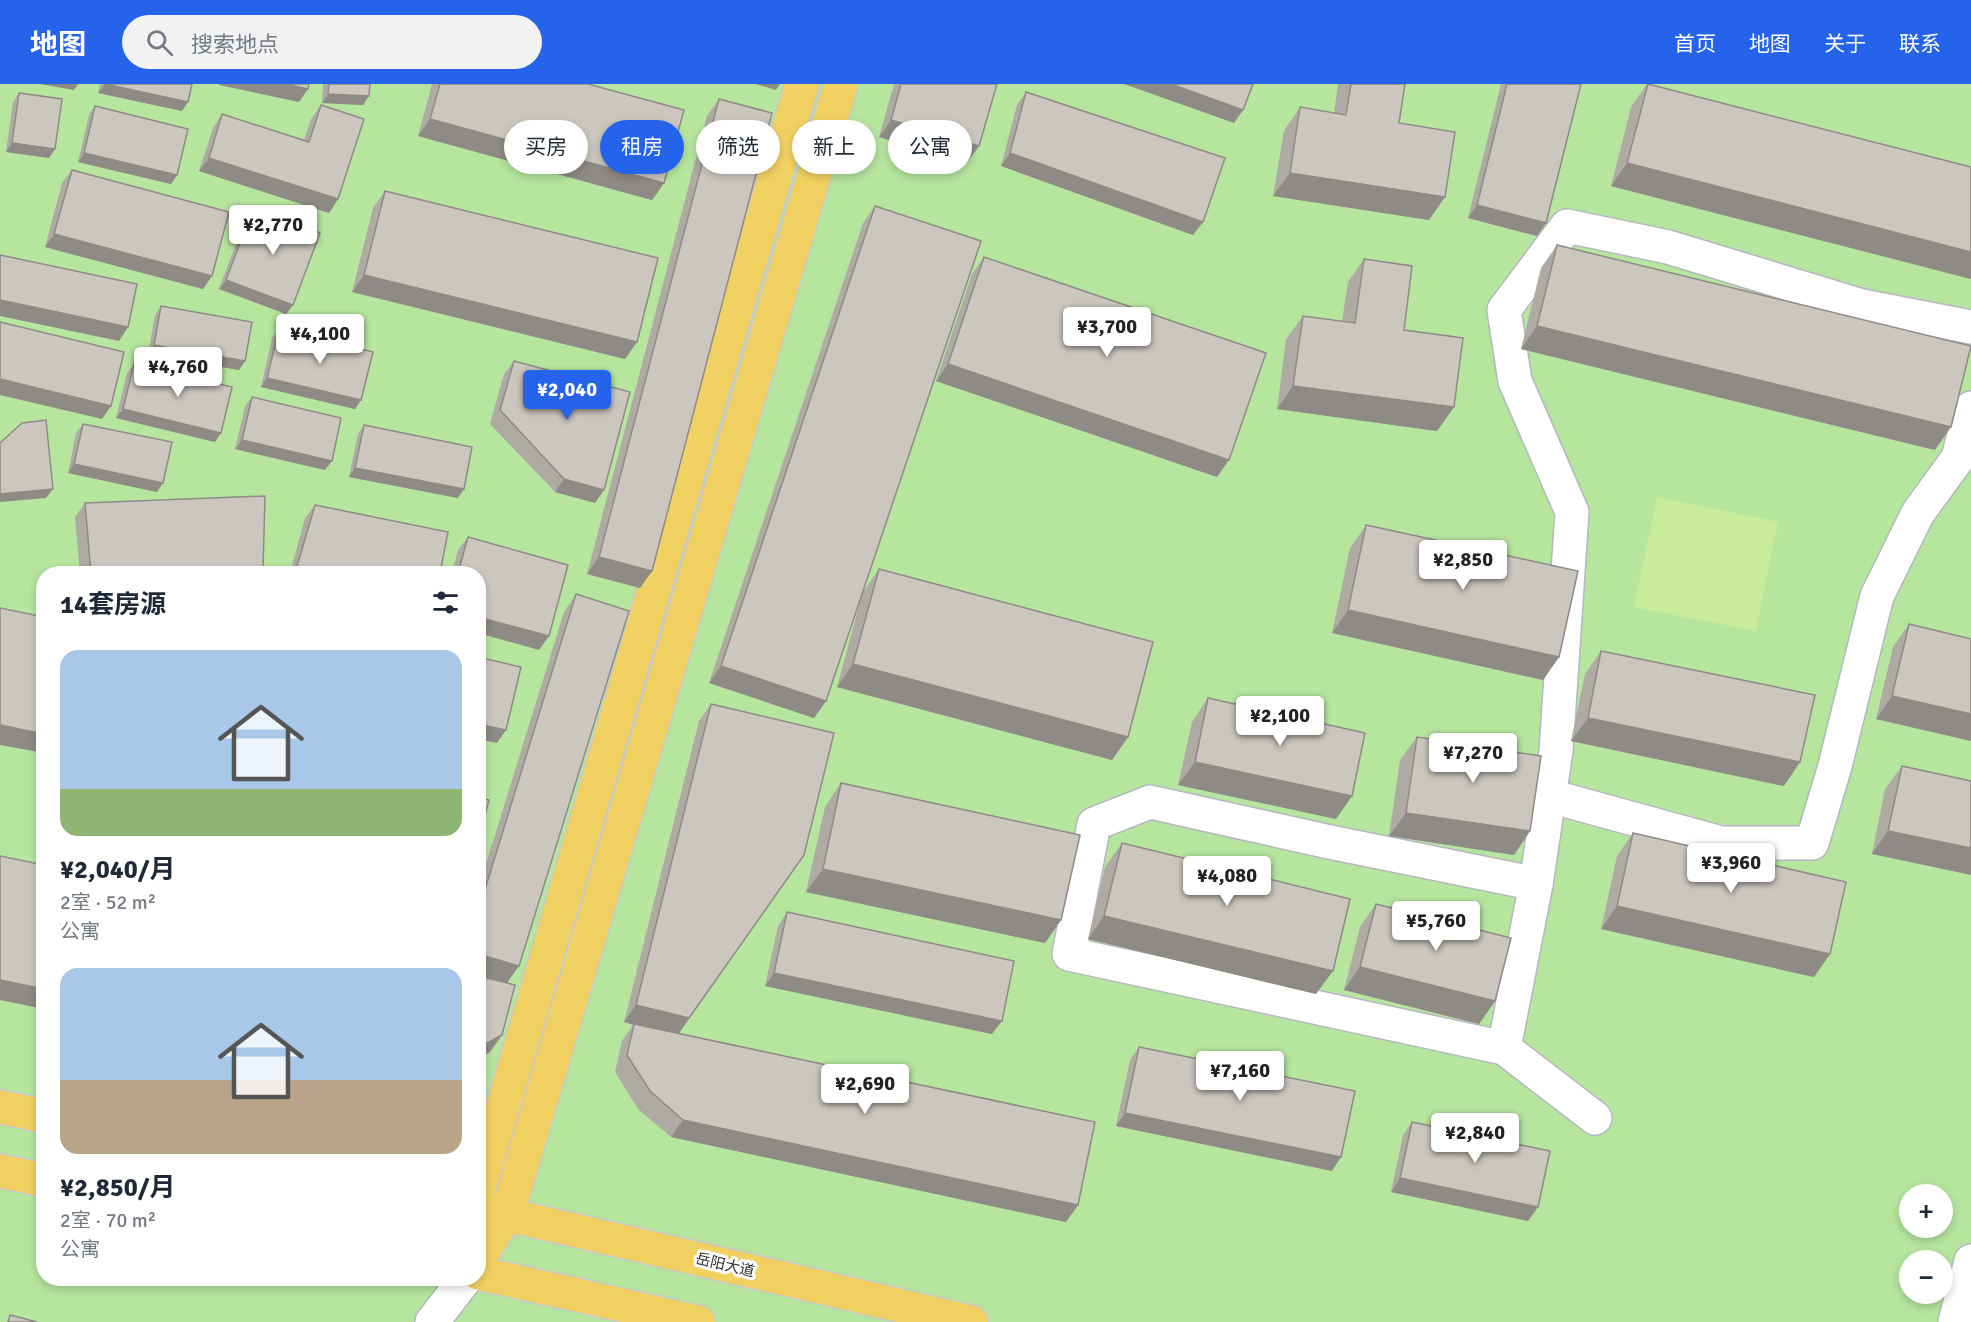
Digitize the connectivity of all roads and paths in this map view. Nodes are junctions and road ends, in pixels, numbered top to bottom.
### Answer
1 (802, 84) edge
2 (841, 84) edge
3 (1971, 327) edge
4 (1971, 408) edge
5 (1550, 796) junction
6 (1536, 884) junction
7 (1504, 1048) junction
8 (0, 1107) edge
9 (36, 1114) edge
10 (1595, 1118) dead end
11 (486, 1164) edge
12 (0, 1171) edge
13 (36, 1178) edge
14 (493, 1212) edge
15 (486, 1234) edge
16 (1971, 1261) edge
17 (486, 1275) edge
18 (460, 1286) edge
19 (432, 1322) edge
20 (698, 1322) edge
21 (971, 1322) edge
22 (1955, 1322) edge

1 - 11 main road
2 - 14 main road
3 - 5 street
4 - 5 street
5 - 6 street
6 - 7 street
6 - 7 street
7 - 10 street
8 - 9 main road
12 - 13 main road
14 - 15 main road
14 - 21 main road, 岳阳大道
16 - 22 street
17 - 20 main road
18 - 19 street

